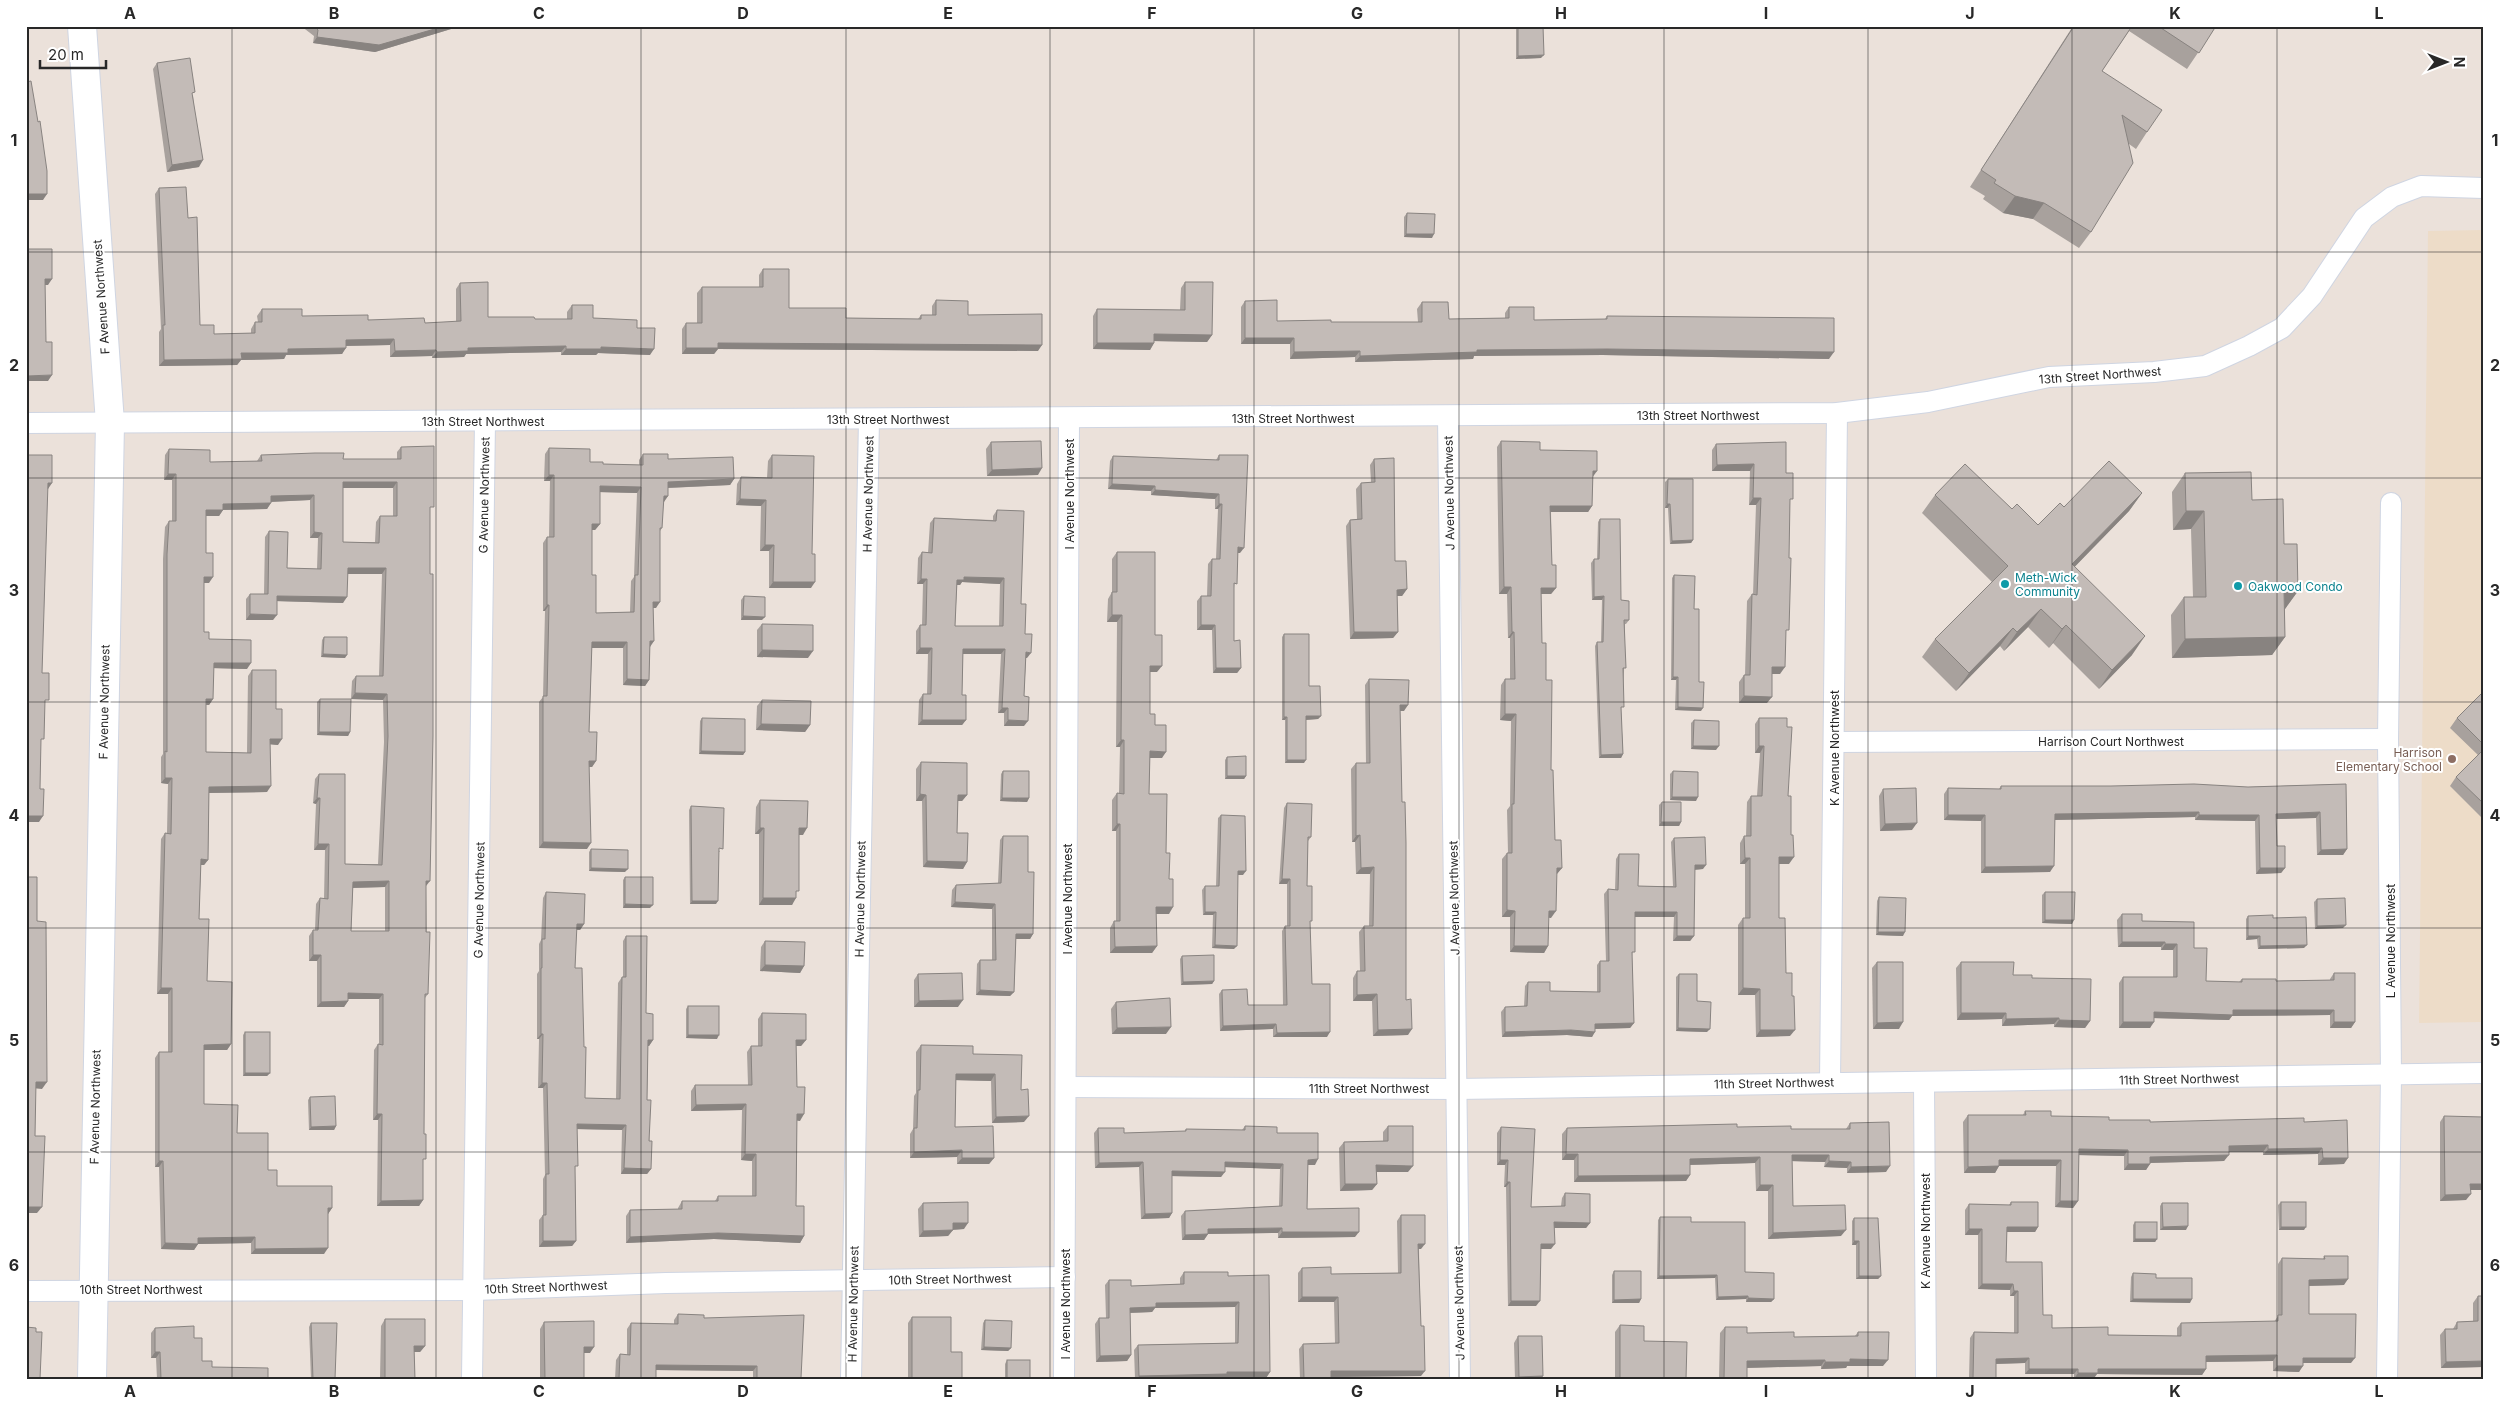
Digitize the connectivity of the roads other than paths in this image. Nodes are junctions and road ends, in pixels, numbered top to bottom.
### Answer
1 (82, 26) edge
2 (2483, 188) edge
3 (1836, 413) junction
4 (1448, 417) junction
5 (1070, 418) junction
6 (869, 419) junction
7 (485, 421) junction
8 (26, 423) edge
9 (110, 423) junction
10 (2391, 503) dead end
11 (2388, 740) junction
12 (1835, 742) junction
13 (2483, 1073) edge
14 (2391, 1075) junction
15 (1830, 1082) junction
16 (1924, 1083) junction
17 (1066, 1087) junction
18 (1456, 1089) junction
19 (1065, 1277) junction
20 (853, 1280) junction
21 (92, 1289) junction
22 (474, 1290) junction
23 (26, 1291) edge
24 (92, 1379) edge
25 (472, 1379) edge
26 (851, 1379) edge
27 (1064, 1379) edge
28 (1460, 1379) edge
29 (1926, 1379) edge
30 (2387, 1379) edge

1 - 9 main road, F Avenue Northwest
2 - 3 street, 13th Street Northwest
3 - 4 street, 13th Street Northwest
3 - 12 street, K Avenue Northwest
4 - 5 street, 13th Street Northwest
4 - 18 street, J Avenue Northwest
5 - 6 street, 13th Street Northwest
5 - 17 street, I Avenue Northwest
6 - 7 street, 13th Street Northwest
6 - 20 street, H Avenue Northwest
7 - 9 street, 13th Street Northwest
7 - 22 street, G Avenue Northwest
8 - 9 street, 13th Street Northwest
9 - 21 main road, F Avenue Northwest
10 - 11 street, L Avenue Northwest
11 - 12 street, Harrison Court Northwest
11 - 14 street, L Avenue Northwest
12 - 15 street, K Avenue Northwest
13 - 14 street, 11th Street Northwest
14 - 16 street, 11th Street Northwest
14 - 30 street, L Avenue Northwest
15 - 16 street, 11th Street Northwest
15 - 18 street, 11th Street Northwest
16 - 29 street, K Avenue Northwest
17 - 18 street, 11th Street Northwest
17 - 19 street, I Avenue Northwest
18 - 28 street, J Avenue Northwest
19 - 20 street, 10th Street Northwest
19 - 27 street, I Avenue Northwest
20 - 22 street, 10th Street Northwest
20 - 26 street, H Avenue Northwest
21 - 22 street, 10th Street Northwest
21 - 23 street, 10th Street Northwest
21 - 24 main road, F Avenue Northwest
22 - 25 street, G Avenue Northwest

